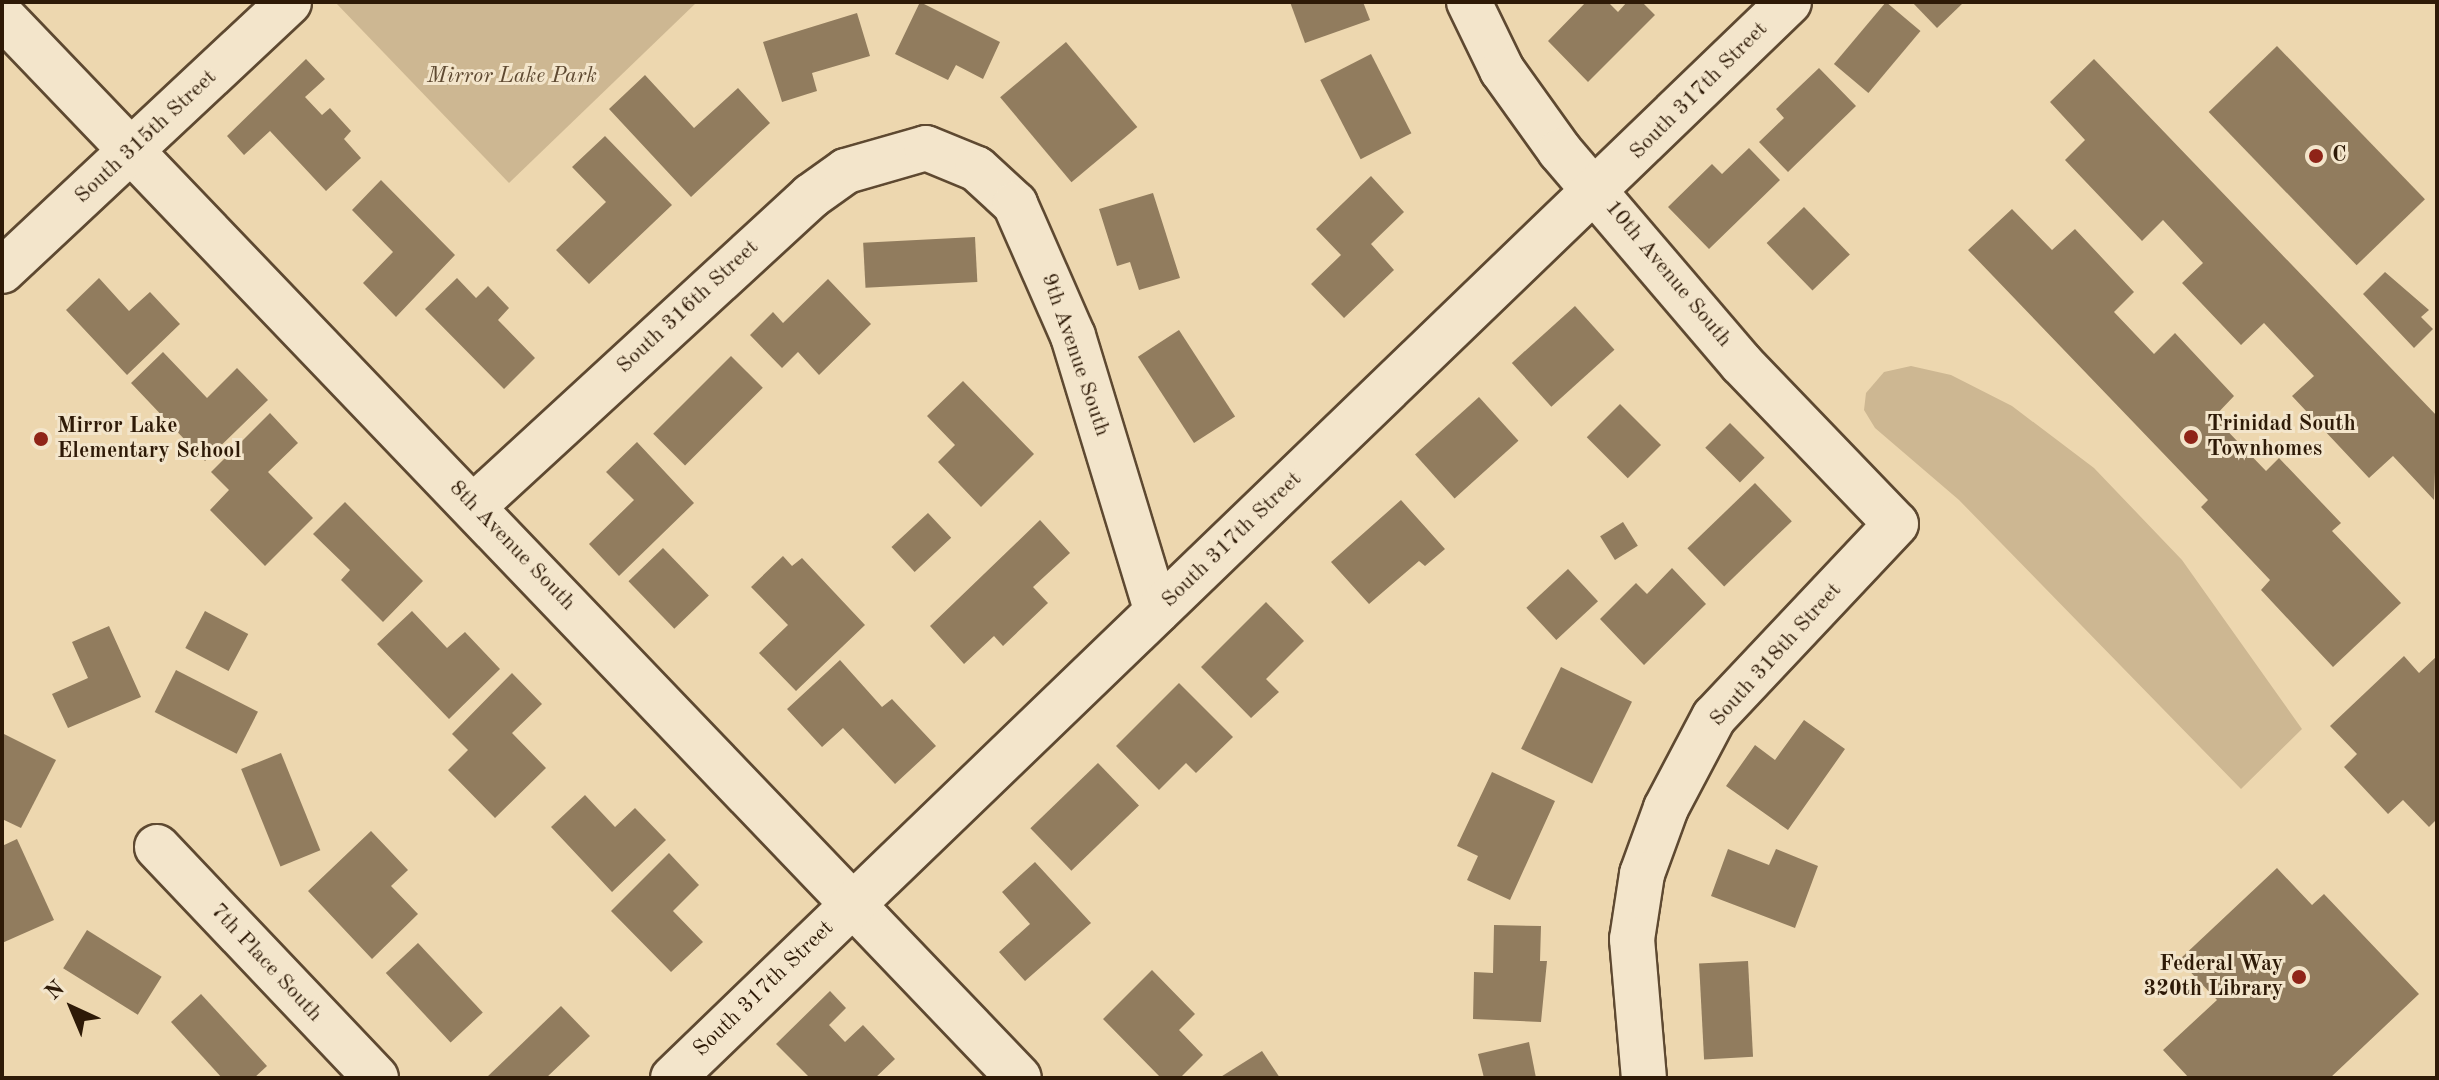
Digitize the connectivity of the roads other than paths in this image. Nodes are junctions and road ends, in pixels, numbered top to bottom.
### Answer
1 (289, 2) edge
2 (1469, 2) edge
3 (1789, 2) edge
4 (2, 16) edge
5 (926, 148) joint
6 (131, 152) junction
7 (1598, 190) junction
8 (2, 271) edge
9 (474, 506) junction
10 (1896, 524) joint
11 (1157, 612) junction
12 (157, 847) dead end
13 (851, 905) junction
14 (376, 1078) edge
15 (673, 1078) edge
16 (1019, 1078) edge
17 (1644, 1078) edge

1 - 6 street, South 315th Street
2 - 7 street, 10th Avenue South
3 - 7 street, South 317th Street
4 - 6 street, 8th Avenue South
5 - 9 street, South 316th Street
5 - 11 street, 9th Avenue South
6 - 8 street, South 315th Street
6 - 9 street, 8th Avenue South
7 - 10 street, 10th Avenue South
7 - 11 street, South 317th Street
9 - 13 street, 8th Avenue South
10 - 17 street, South 318th Street
11 - 13 street, South 317th Street
12 - 14 street, 7th Place South
13 - 15 street, South 317th Street
13 - 16 street, 8th Avenue South

